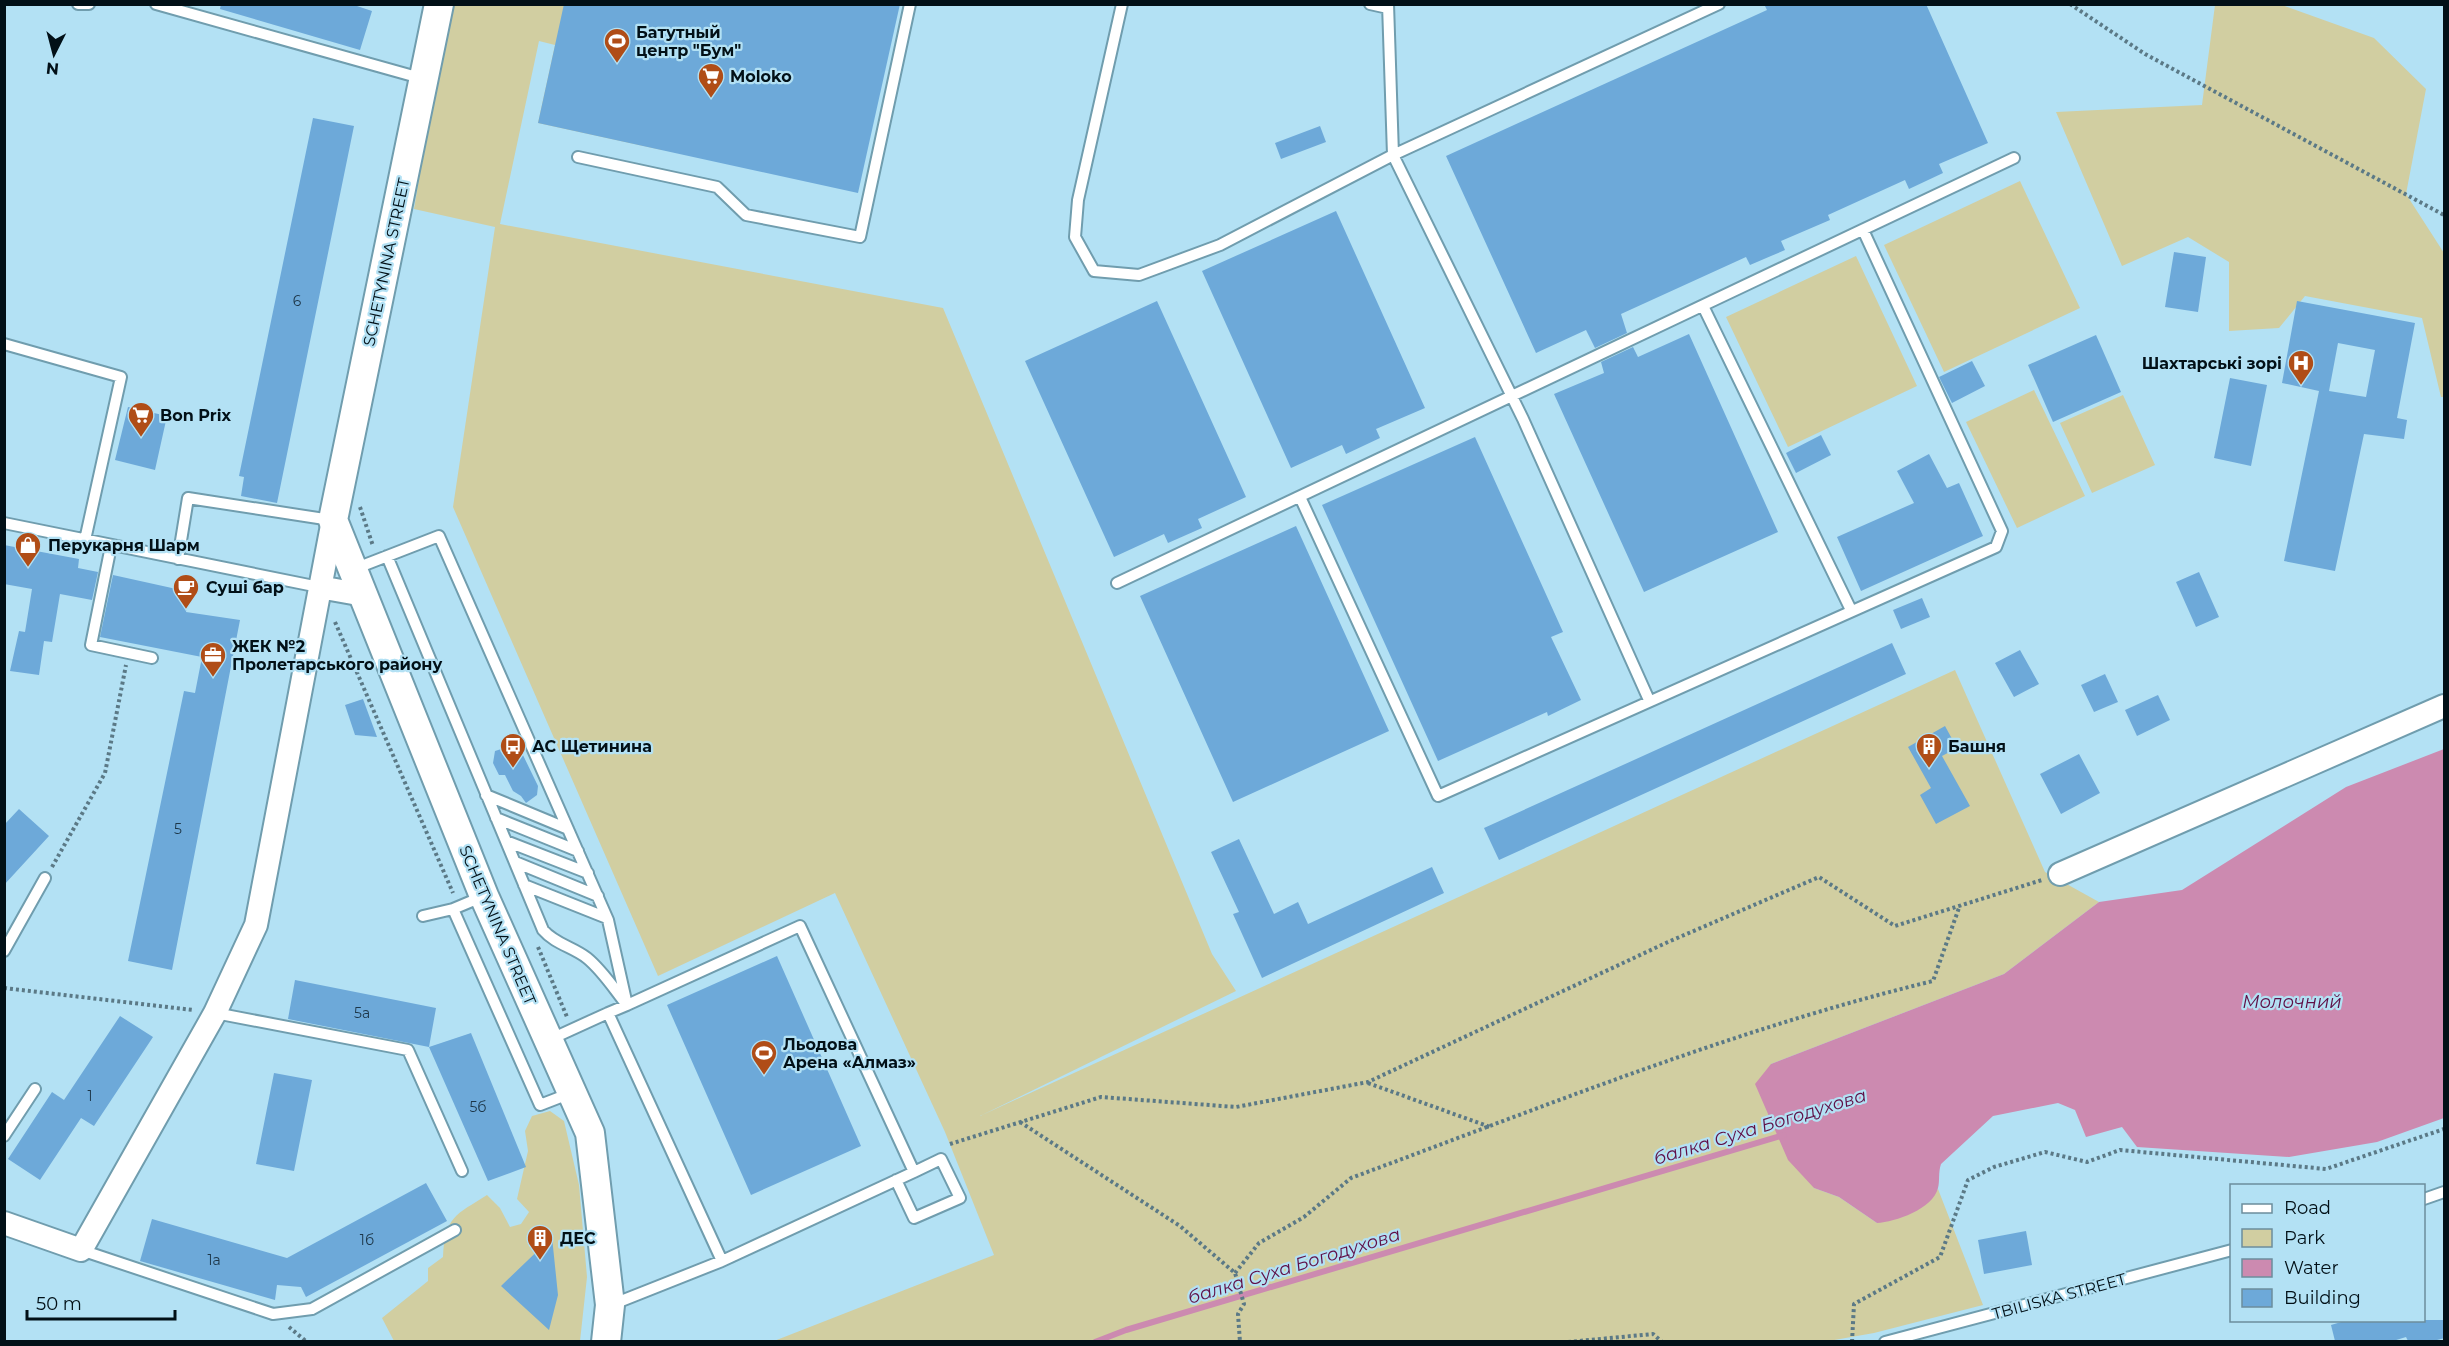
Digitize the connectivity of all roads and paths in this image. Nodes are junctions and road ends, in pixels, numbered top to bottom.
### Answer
1 (78, 4) edge
2 (89, 4) edge
3 (156, 4) edge
4 (439, 4) edge
5 (910, 4) edge
6 (1122, 4) edge
7 (1370, 4) edge
8 (1719, 4) edge
9 (2070, 4) edge
10 (1388, 6) edge
11 (424, 79) junction
12 (1393, 155) junction
13 (578, 157) dead end
14 (2014, 158) dead end
15 (2445, 215) edge
16 (1863, 230) junction
17 (1703, 306) junction
18 (4, 344) edge
19 (1512, 396) junction
20 (1300, 497) junction
21 (333, 520) junction
22 (4, 523) edge
23 (85, 540) junction
24 (111, 546) junction
25 (387, 556) junction
26 (178, 559) junction
27 (353, 569) junction
28 (1117, 584) dead end
29 (319, 587) junction
30 (364, 595) junction
31 (1851, 610) junction
32 (332, 613) dead end
33 (128, 653) junction
34 (152, 658) dead end
35 (1649, 700) junction
36 (2445, 706) edge
37 (486, 795) junction
38 (496, 818) junction
39 (568, 829) junction
40 (506, 841) junction
41 (578, 851) junction
42 (515, 862) junction
43 (588, 873) junction
44 (2060, 874) joint
45 (45, 878) joint
46 (525, 885) junction
47 (598, 896) junction
48 (465, 904) junction
49 (1960, 906) junction
50 (423, 916) dead end
51 (607, 918) junction
52 (4, 951) edge
53 (4, 988) edge
54 (627, 1005) junction
55 (215, 1013) junction
56 (608, 1013) junction
57 (548, 1041) junction
58 (1368, 1082) junction
59 (35, 1089) dead end
60 (572, 1092) junction
61 (1020, 1122) junction
62 (1490, 1127) junction
63 (2445, 1130) edge
64 (4, 1136) edge
65 (950, 1144) dead end
66 (462, 1171) dead end
67 (914, 1172) junction
68 (896, 1180) junction
69 (2445, 1192) edge
70 (2425, 1198) edge
71 (4, 1223) edge
72 (455, 1230) dead end
73 (81, 1250) junction
74 (2230, 1251) edge
75 (722, 1261) junction
76 (1235, 1273) junction
77 (610, 1305) junction
78 (606, 1341) edge
79 (1240, 1341) edge
80 (1568, 1341) edge
81 (1662, 1341) edge
82 (1852, 1341) edge
83 (1886, 1341) edge

1 - 2 lane
3 - 11 lane
4 - 11 street, SCHETYNINA STREET
5 - 13 lane
6 - 12 lane
7 - 10 lane
8 - 12 lane
9 - 15 path
10 - 12 lane
11 - 21 street, SCHETYNINA STREET
12 - 19 lane
14 - 16 lane
16 - 17 lane
16 - 31 lane
17 - 19 lane
17 - 31 lane
18 - 23 lane
19 - 20 lane
19 - 35 lane
20 - 28 lane
20 - 35 lane
21 - 26 lane
21 - 27 street, SCHETYNINA STREET
21 - 29 street, SCHETYNINA STREET
22 - 23 lane
23 - 24 lane
24 - 26 lane
24 - 33 lane
25 - 27 lane
25 - 37 lane
25 - 39 lane
26 - 29 lane
27 - 30 street, SCHETYNINA STREET
29 - 30 street
29 - 55 street, SCHETYNINA STREET
30 - 48 street, SCHETYNINA STREET
31 - 35 lane
32 - 48 path
33 - 34 lane
33 - 45 path
36 - 44 street
37 - 38 lane
37 - 39 lane
38 - 40 lane
38 - 41 lane
39 - 41 lane
40 - 42 lane
40 - 43 lane
41 - 43 lane
42 - 46 lane
42 - 47 lane
43 - 47 lane
44 - 49 path
45 - 52 lane
46 - 51 lane
46 - 54 lane
47 - 51 lane
48 - 50 lane
48 - 57 street, SCHETYNINA STREET
48 - 60 lane
49 - 58 path
49 - 62 path
51 - 54 lane
53 - 55 path
54 - 56 lane
54 - 67 lane
55 - 66 lane
55 - 73 street, SCHETYNINA STREET
56 - 57 lane
56 - 75 lane
57 - 60 street, SCHETYNINA STREET
58 - 61 path
58 - 62 path
59 - 64 lane
60 - 77 street, SCHETYNINA STREET
61 - 65 path
61 - 76 path
62 - 76 path
63 - 82 path
67 - 68 lane
67 - 68 lane
68 - 75 lane
69 - 70 lane
71 - 73 street
72 - 73 lane
74 - 83 lane, TBILISKA STREET
75 - 77 lane
76 - 79 path
77 - 78 street, SCHETYNINA STREET
80 - 81 path

